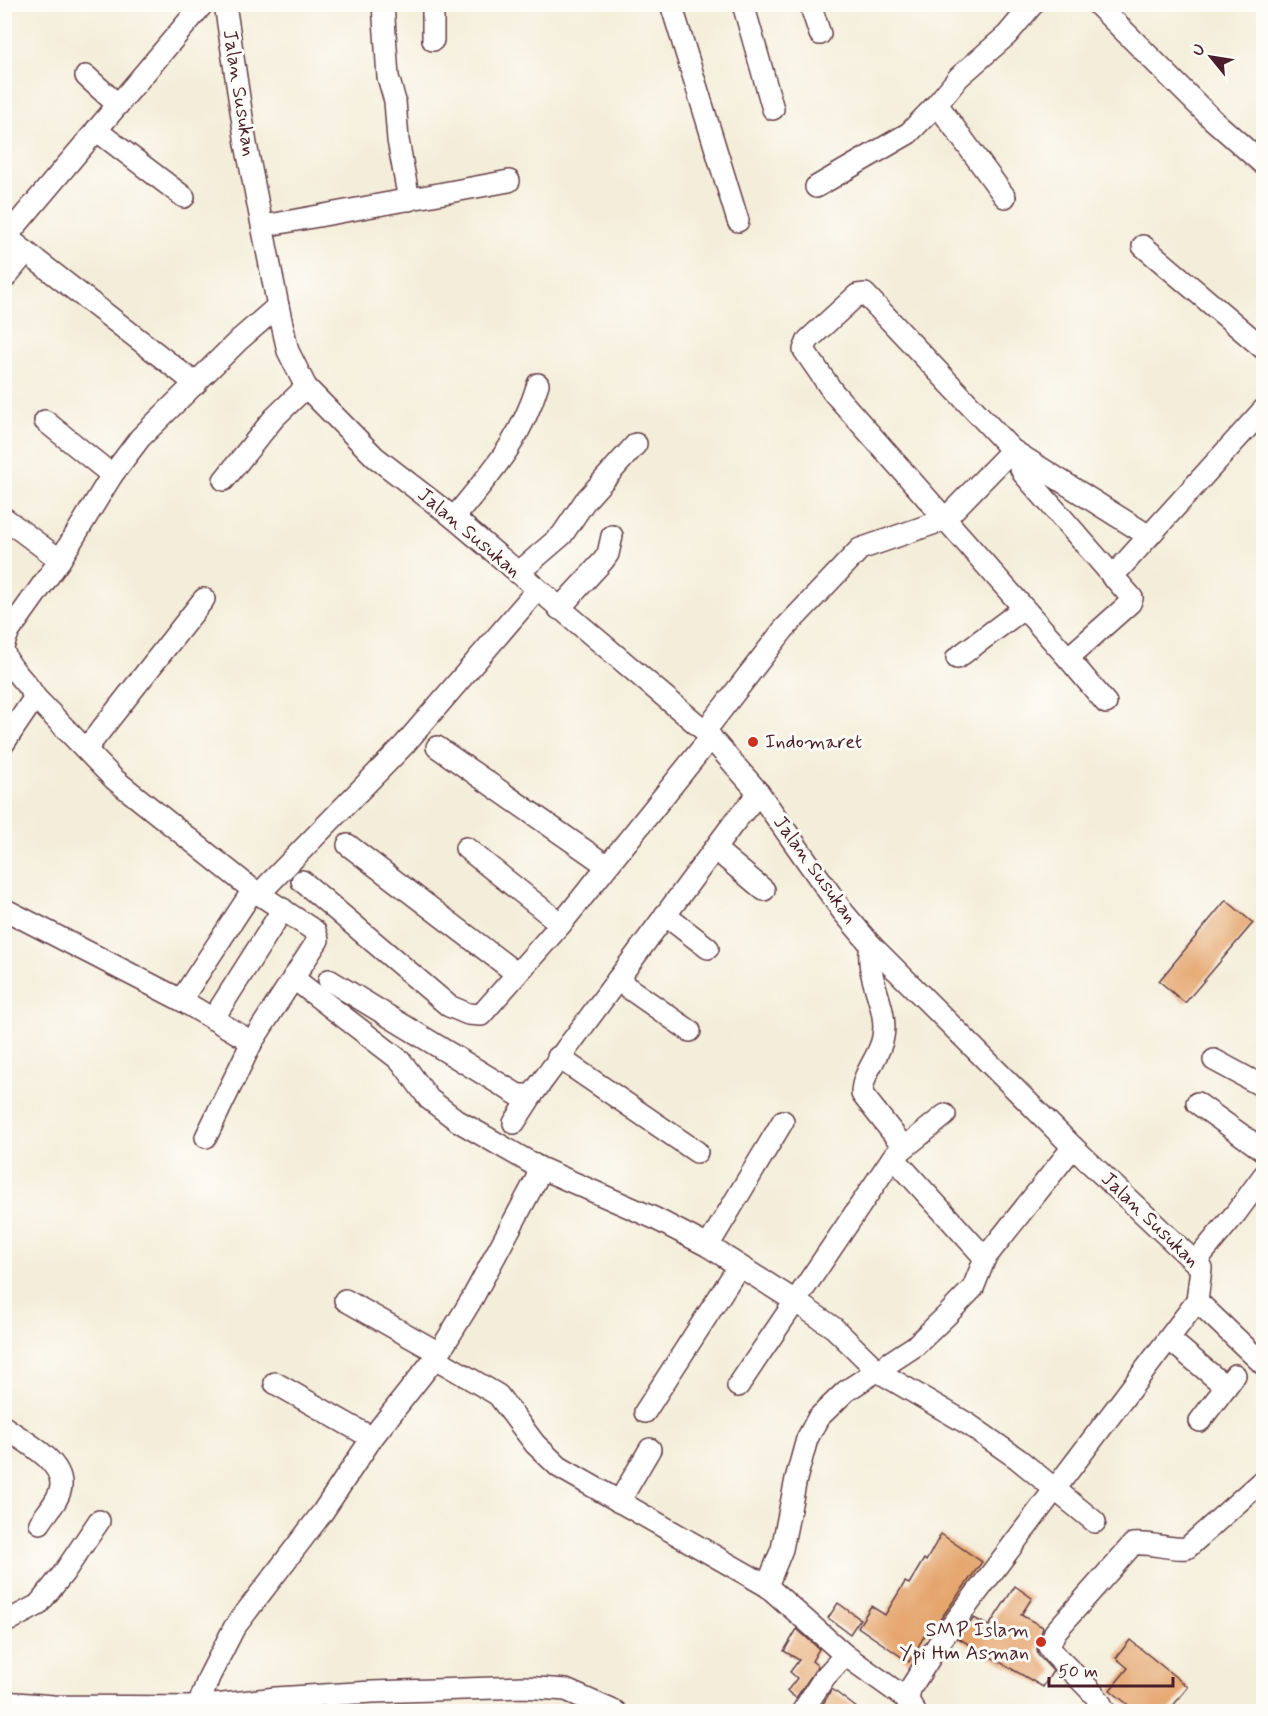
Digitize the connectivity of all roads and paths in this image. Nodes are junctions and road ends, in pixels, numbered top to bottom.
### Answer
1 (203, 4) edge
2 (225, 4) edge
3 (383, 4) edge
4 (433, 4) edge
5 (671, 4) edge
6 (743, 4) edge
7 (810, 4) edge
8 (1033, 4) edge
9 (1097, 4) edge
10 (820, 34) dead end
11 (433, 40) dead end
12 (86, 76) dead end
13 (938, 104) junction
14 (118, 105) junction
15 (773, 109) dead end
16 (96, 130) junction
17 (1263, 165) edge
18 (509, 181) dead end
19 (816, 187) dead end
20 (184, 197) dead end
21 (1005, 197) dead end
22 (409, 200) junction
23 (738, 221) dead end
24 (264, 226) junction
25 (6, 236) edge
26 (1143, 246) dead end
27 (27, 252) junction
28 (4, 279) edge
29 (279, 306) junction
30 (1263, 349) edge
31 (196, 384) junction
32 (538, 384) dead end
33 (306, 387) junction
34 (1263, 409) edge
35 (45, 421) dead end
36 (636, 444) dead end
37 (1012, 450) junction
38 (112, 475) junction
39 (224, 480) dead end
40 (4, 518) edge
41 (454, 518) junction
42 (944, 520) junction
43 (612, 536) dead end
44 (1149, 536) junction
45 (60, 560) junction
46 (518, 573) junction
47 (1112, 577) junction
48 (537, 590) junction
49 (204, 599) dead end
50 (559, 609) junction
51 (1023, 609) junction
52 (4, 644) edge
53 (4, 652) edge
54 (957, 658) dead end
55 (1068, 658) junction
56 (35, 696) junction
57 (1106, 703) dead end
58 (708, 734) junction
59 (4, 743) edge
60 (437, 747) dead end
61 (87, 749) junction
62 (759, 793) junction
63 (348, 844) dead end
64 (466, 848) dead end
65 (715, 849) junction
66 (606, 866) junction
67 (302, 881) dead end
68 (764, 890) dead end
69 (256, 892) junction
70 (4, 909) edge
71 (283, 909) junction
72 (665, 915) junction
73 (561, 924) junction
74 (871, 945) junction
75 (708, 948) dead end
76 (516, 973) junction
77 (293, 978) junction
78 (329, 980) dead end
79 (617, 980) junction
80 (181, 1000) junction
81 (213, 1019) junction
82 (690, 1031) dead end
83 (252, 1042) junction
84 (558, 1057) junction
85 (1214, 1060) dead end
86 (1263, 1087) edge
87 (532, 1095) junction
88 (1197, 1103) dead end
89 (945, 1115) dead end
90 (783, 1121) dead end
91 (514, 1123) dead end
92 (206, 1137) dead end
93 (1073, 1147) junction
94 (898, 1151) junction
95 (1263, 1151) edge
96 (697, 1152) dead end
97 (538, 1167) junction
98 (1263, 1175) edge
99 (708, 1246) junction
100 (985, 1258) junction
101 (1196, 1261) junction
102 (739, 1266) junction
103 (345, 1300) dead end
104 (1197, 1300) junction
105 (795, 1301) junction
106 (1169, 1339) junction
107 (437, 1356) junction
108 (1263, 1365) edge
109 (879, 1372) junction
110 (275, 1383) dead end
111 (738, 1386) dead end
112 (645, 1412) dead end
113 (1200, 1421) dead end
114 (4, 1427) edge
115 (372, 1438) junction
116 (650, 1449) dead end
117 (1263, 1479) edge
118 (1053, 1489) junction
119 (619, 1502) junction
120 (99, 1521) dead end
121 (1095, 1522) dead end
122 (40, 1523) dead end
123 (767, 1586) junction
124 (4, 1623) edge
125 (845, 1655) junction
126 (4, 1702) edge
127 (912, 1706) edge
128 (196, 1709) edge
129 (616, 1712) edge
130 (802, 1712) edge
131 (1104, 1712) edge

1 - 14 street
2 - 24 street, Jalan Susukan
3 - 22 street
4 - 11 street
5 - 23 street
6 - 15 street
7 - 10 street
8 - 13 street
9 - 17 street
12 - 14 street
13 - 19 street
13 - 21 street
14 - 16 street
16 - 20 street
16 - 25 street
18 - 22 street
22 - 24 street
24 - 29 street, Jalan Susukan
25 - 27 street
26 - 30 street
27 - 28 street
27 - 31 street
29 - 31 street
29 - 33 street, Jalan Susukan
31 - 38 street
32 - 41 street
33 - 39 street
33 - 41 street, Jalan Susukan
34 - 44 street
35 - 38 street
36 - 46 street
37 - 42 street
37 - 42 street
37 - 44 street
37 - 47 street
38 - 45 street
40 - 45 street
41 - 46 street, Jalan Susukan
42 - 51 street
42 - 58 street
43 - 50 street
44 - 47 street
45 - 52 street
46 - 48 street, Jalan Susukan
47 - 55 street
48 - 50 street, Jalan Susukan
48 - 69 street
49 - 61 street
50 - 58 street, Jalan Susukan
51 - 54 street
51 - 55 street
53 - 56 street
55 - 57 street
56 - 59 street
56 - 61 street
58 - 62 street, Jalan Susukan
58 - 66 street
60 - 66 street
61 - 69 street
62 - 65 street
62 - 74 street, Jalan Susukan
63 - 76 street
64 - 73 street
65 - 68 street
65 - 72 street
66 - 73 street
67 - 76 street
69 - 71 street
69 - 80 street
70 - 80 street
71 - 77 street
71 - 81 street
72 - 75 street
72 - 79 street
73 - 76 street
74 - 93 street, Jalan Susukan
74 - 94 street
77 - 83 street
77 - 97 street
78 - 87 street
79 - 82 street
79 - 84 street
80 - 81 street
81 - 83 street
83 - 92 street
84 - 87 street
84 - 96 street
85 - 86 street
87 - 91 street
88 - 95 street
89 - 94 street
90 - 99 street
93 - 100 street
93 - 101 street, Jalan Susukan
94 - 100 street
94 - 105 street
97 - 99 street
97 - 107 street
98 - 101 street
99 - 102 street
100 - 109 street
101 - 104 street, Jalan Susukan
102 - 105 street
102 - 112 street
103 - 107 street
104 - 106 street, Jalan Susukan
104 - 108 street
105 - 109 street
105 - 111 street
106 - 113 street
106 - 118 street, Jalan Susukan
107 - 115 street
107 - 119 street
109 - 118 street
109 - 123 street
110 - 115 street
114 - 122 street
115 - 128 street
116 - 119 street
117 - 131 street
118 - 121 street
118 - 127 street, Jalan Susukan
119 - 123 street
120 - 124 street
123 - 125 street
125 - 127 street
125 - 130 street
126 - 128 street
128 - 129 street

